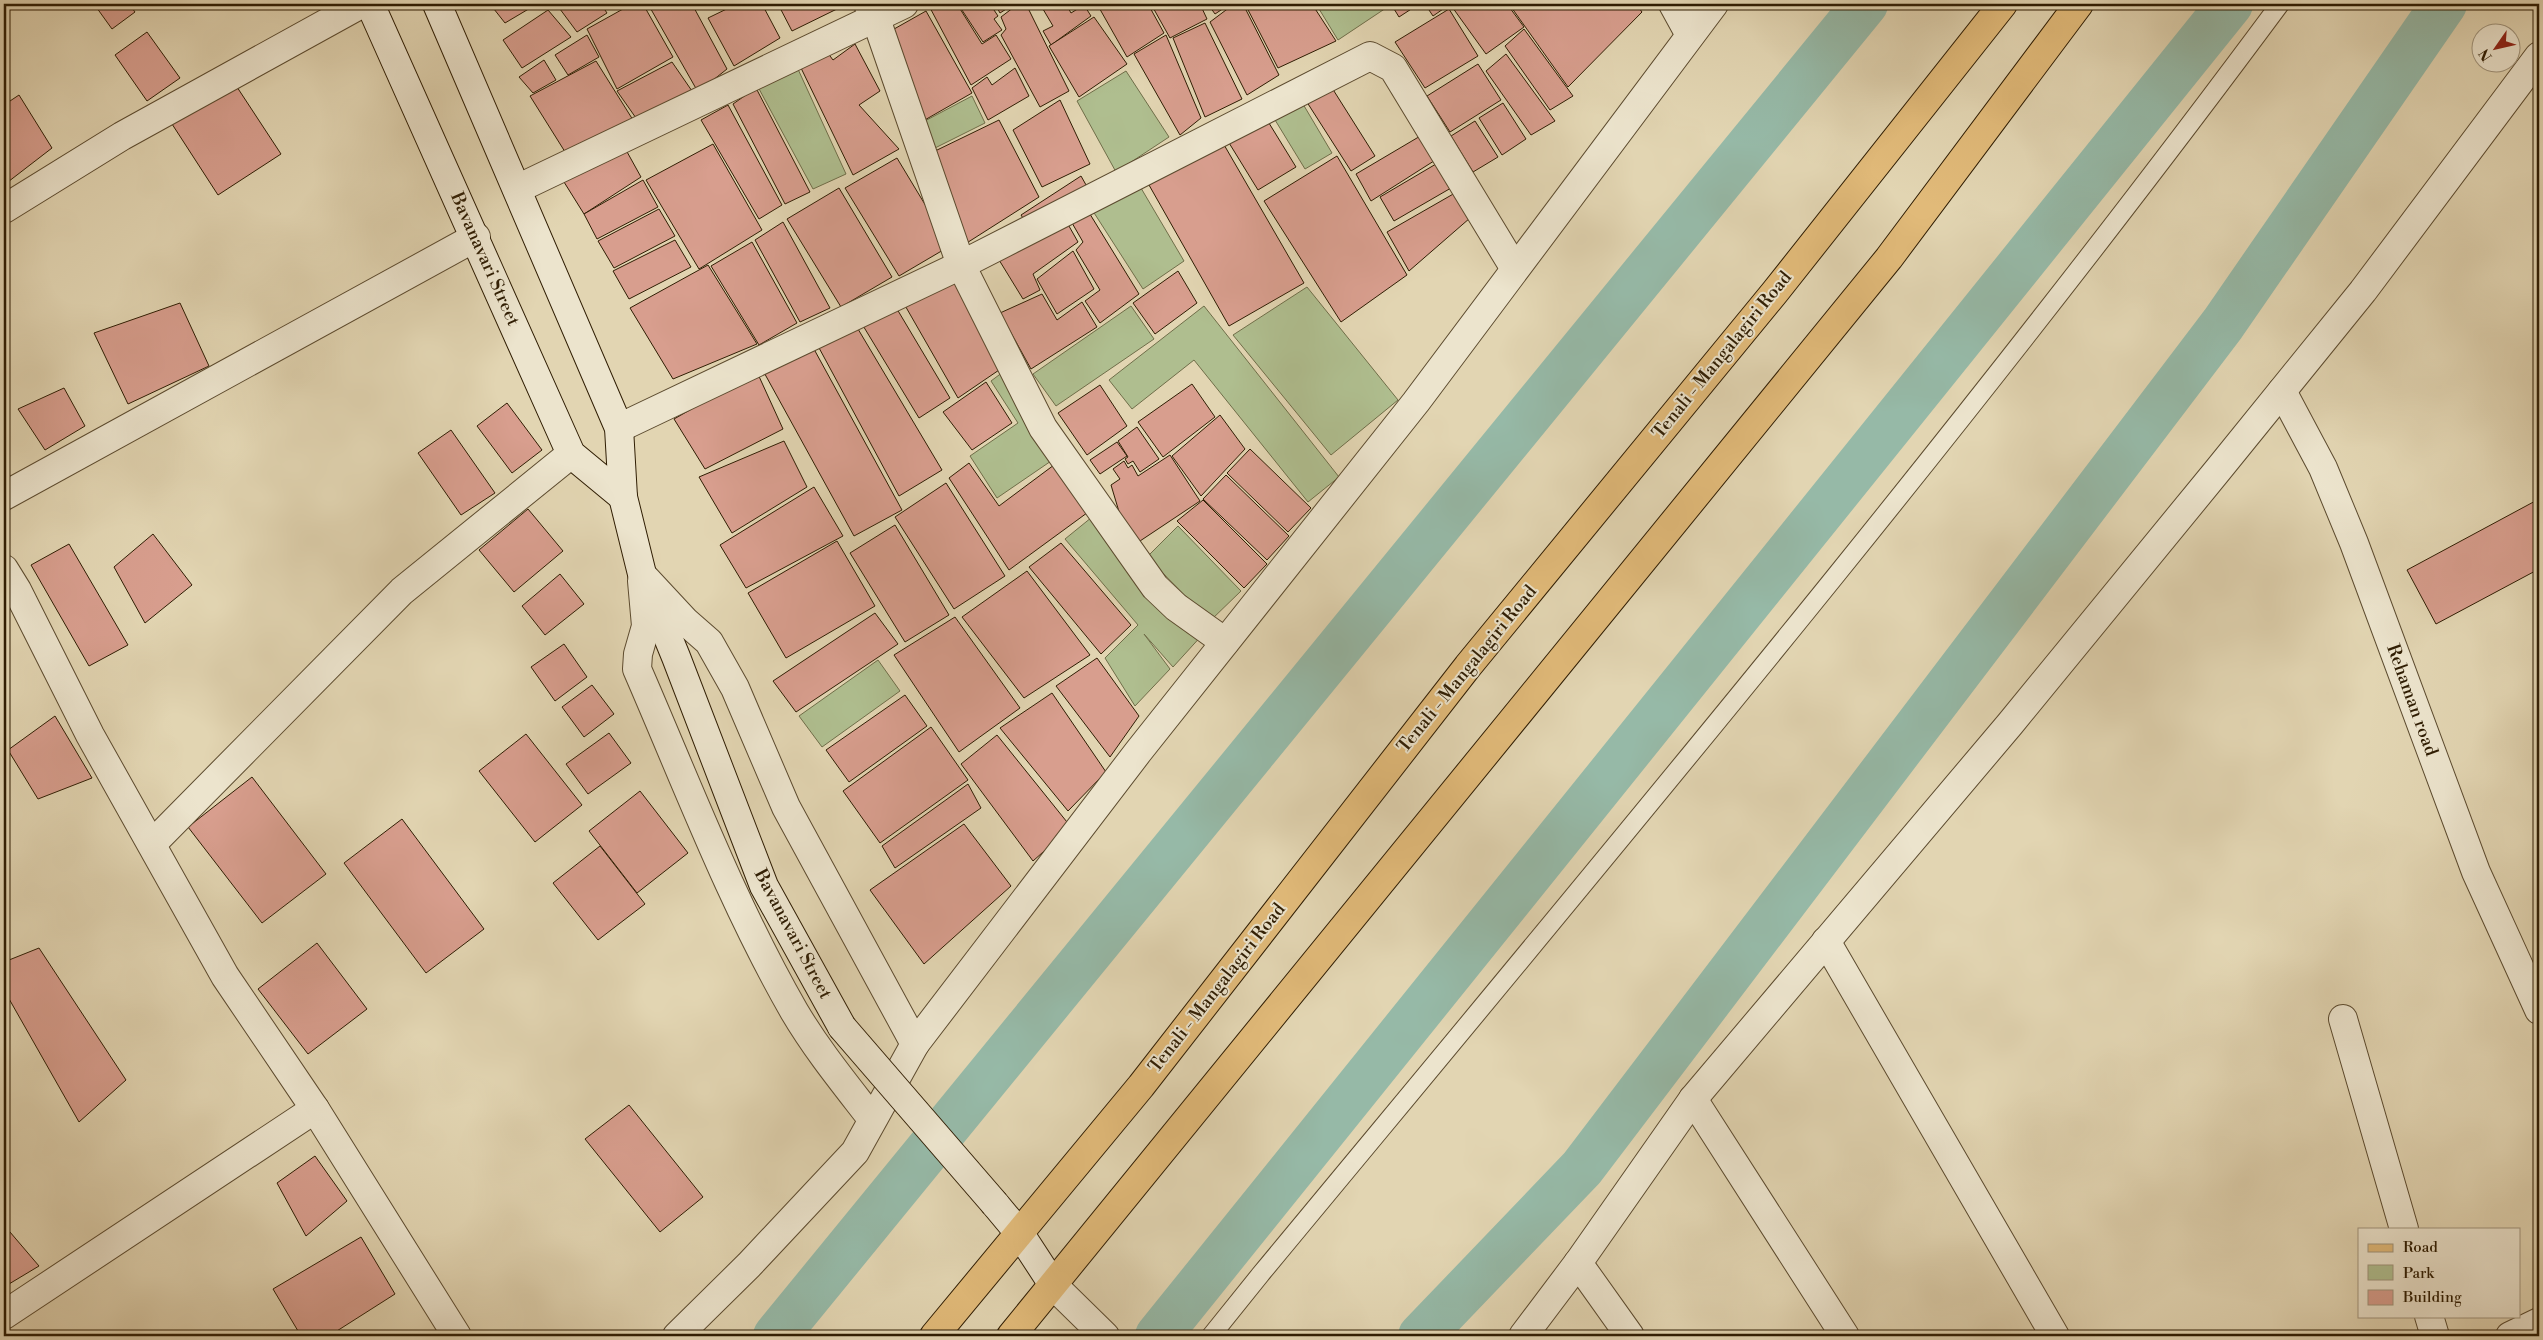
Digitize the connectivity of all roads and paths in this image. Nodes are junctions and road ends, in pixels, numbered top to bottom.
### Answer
1 (361, 4) edge
2 (370, 4) edge
3 (437, 4) edge
4 (904, 4) edge
5 (1673, 4) edge
6 (1714, 4) edge
7 (2002, 4) edge
8 (2079, 4) edge
9 (2280, 4) edge
10 (872, 11) edge
11 (1690, 35) junction
12 (2539, 56) edge
13 (517, 189) junction
14 (4, 209) edge
15 (476, 237) junction
16 (961, 265) junction
17 (1515, 269) junction
18 (2282, 391) junction
19 (619, 428) junction
20 (571, 454) junction
21 (4, 496) edge
22 (623, 497) junction
23 (4, 569) edge
24 (642, 574) junction
25 (1225, 642) junction
26 (152, 844) junction
27 (1826, 941) junction
28 (2539, 1010) edge
29 (2343, 1019) dead end
30 (915, 1044) junction
31 (1692, 1099) junction
32 (315, 1109) junction
33 (872, 1119) junction
34 (2404, 1228) edge
35 (1020, 1234) junction
36 (1578, 1263) junction
37 (1054, 1286) junction
38 (4, 1314) edge
39 (2430, 1318) edge
40 (2539, 1322) edge
41 (1098, 1328) edge
42 (457, 1336) edge
43 (677, 1336) edge
44 (934, 1336) edge
45 (1012, 1336) edge
46 (1211, 1336) edge
47 (1522, 1336) edge
48 (1630, 1336) edge
49 (1845, 1336) edge
50 (2055, 1336) edge
51 (2435, 1336) edge
52 (2510, 1336) edge

1 - 14 street
2 - 15 street, Bavanavari Street
3 - 13 street, Bavanavari Street
4 - 10 street
5 - 11 street
6 - 11 street
7 - 35 main road, Tenali - Mangalagiri Road
8 - 37 main road
9 - 46 lane
10 - 13 street
10 - 16 street
11 - 17 street
12 - 18 street
13 - 19 street, Bavanavari Street
15 - 20 street, Bavanavari Street
15 - 21 street
16 - 17 street
16 - 19 street
16 - 25 street
17 - 25 street
18 - 27 street
18 - 28 street, Rehaman road
19 - 22 street, Bavanavari Street
20 - 22 street, Bavanavari Street
20 - 26 street
22 - 24 street, Bavanavari Street
23 - 26 street
24 - 30 street
24 - 33 street
24 - 35 street, Bavanavari Street, bridge
25 - 30 street
26 - 32 street
27 - 31 street
27 - 50 street
29 - 34 street
30 - 33 street
31 - 36 street
31 - 49 street
32 - 38 street
32 - 42 street
33 - 43 street
35 - 37 street, Bavanavari Street
35 - 44 main road, Tenali - Mangalagiri Road
36 - 47 street
36 - 48 street
37 - 41 street, Bavanavari Street
37 - 45 main road
39 - 51 street
40 - 52 street

